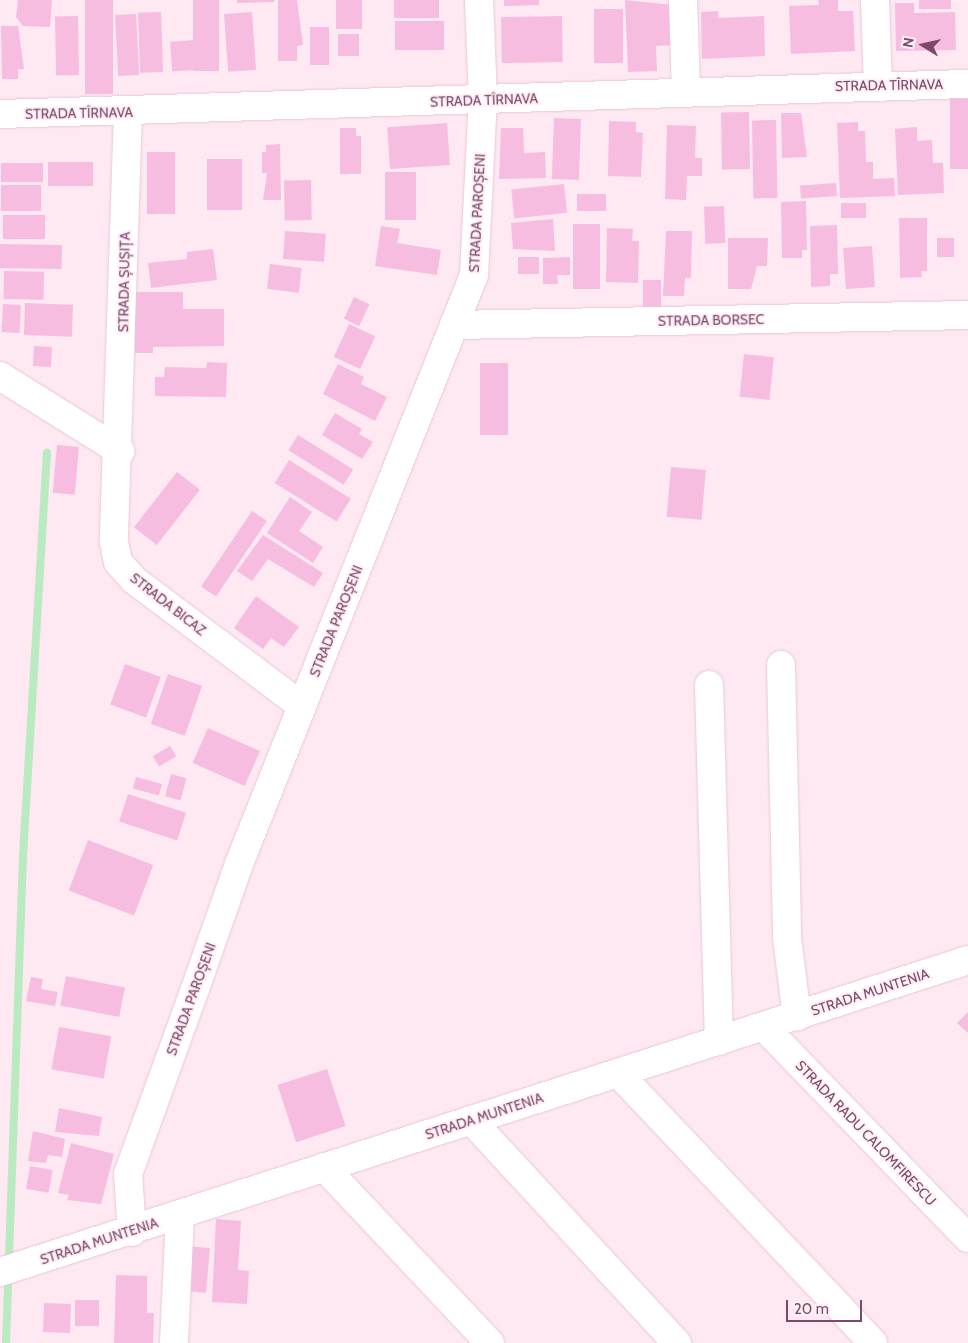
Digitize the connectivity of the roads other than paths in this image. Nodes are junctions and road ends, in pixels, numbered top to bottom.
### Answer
1 (479, 0) edge
2 (683, 0) edge
3 (875, 0) edge
4 (878, 84) junction
5 (968, 84) edge
6 (686, 90) junction
7 (483, 100) junction
8 (128, 112) junction
9 (0, 114) edge
10 (968, 315) edge
11 (454, 325) junction
12 (0, 376) edge
13 (120, 451) junction
14 (781, 665) dead end
15 (709, 685) dead end
16 (302, 706) junction
17 (968, 960) edge
18 (797, 1016) junction
19 (764, 1027) junction
20 (718, 1041) junction
21 (618, 1073) junction
22 (471, 1120) junction
23 (324, 1167) junction
24 (180, 1215) junction
25 (132, 1232) junction
26 (968, 1238) edge
27 (0, 1272) edge
28 (174, 1343) edge
29 (490, 1343) edge
30 (677, 1343) edge
31 (873, 1343) edge

1 - 7 street, STRADA PAROȘENI
2 - 6 street
3 - 4 street
4 - 5 street, STRADA TÎRNAVA
4 - 6 street, STRADA TÎRNAVA
6 - 7 street, STRADA TÎRNAVA
7 - 8 street, STRADA TÎRNAVA
7 - 11 street, STRADA PAROȘENI
8 - 9 street, STRADA TÎRNAVA
8 - 13 street, STRADA ȘUȘIȚA
10 - 11 street, STRADA BORSEC
11 - 16 street, STRADA PAROȘENI
12 - 13 street
13 - 16 street, STRADA BICAZ
14 - 18 street
15 - 20 street
16 - 25 street, STRADA PAROȘENI
17 - 18 street, STRADA MUNTENIA
18 - 19 street, STRADA MUNTENIA
19 - 20 street, STRADA MUNTENIA
19 - 26 street, STRADA RADU CALOMFIRESCU
20 - 21 street, STRADA MUNTENIA
21 - 22 street, STRADA MUNTENIA
21 - 31 street
22 - 23 street, STRADA MUNTENIA
22 - 30 street
23 - 24 street, STRADA MUNTENIA
23 - 29 street
24 - 25 street, STRADA MUNTENIA
24 - 28 street
25 - 27 street, STRADA MUNTENIA

